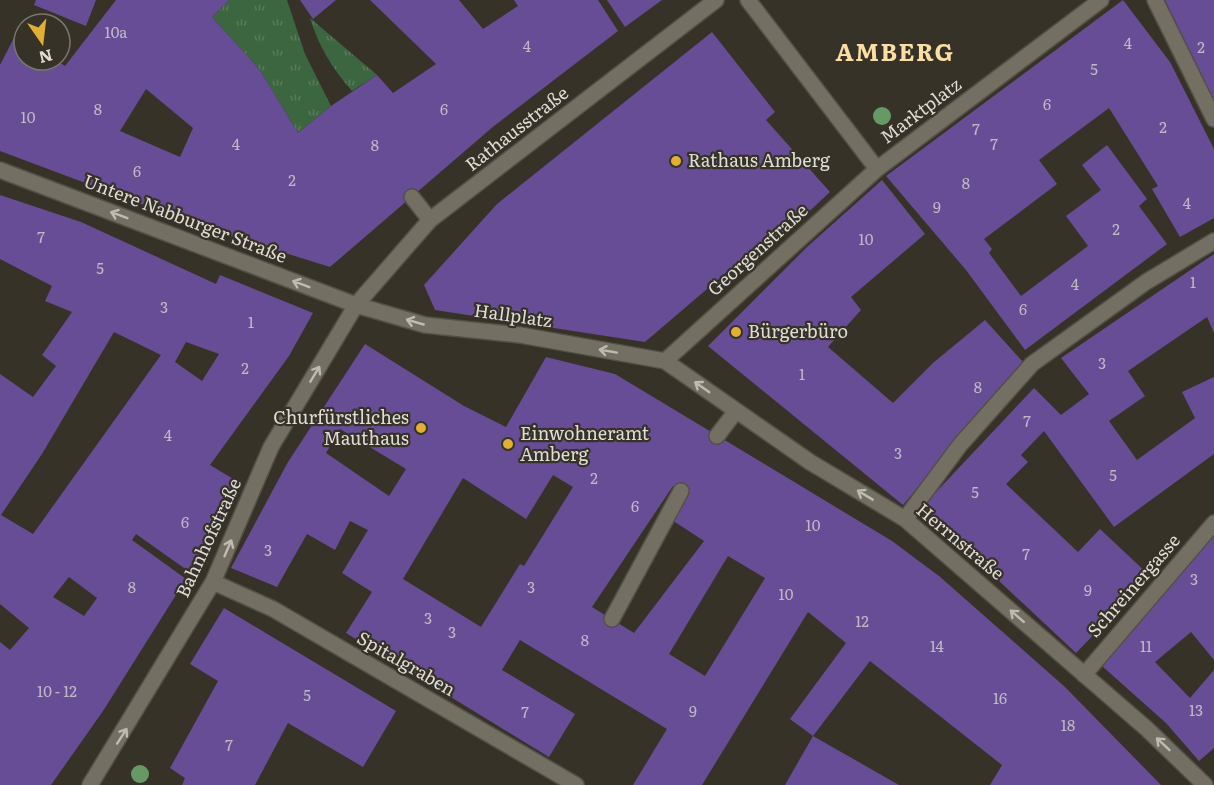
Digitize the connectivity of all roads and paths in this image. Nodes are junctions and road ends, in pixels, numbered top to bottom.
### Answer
1 (716, 0) edge
2 (748, 0) edge
3 (1101, 0) edge
4 (1155, 0) edge
5 (1214, 119) edge
6 (877, 169) junction
7 (0, 170) edge
8 (412, 197) dead end
9 (430, 220) junction
10 (1214, 241) edge
11 (356, 305) junction
12 (665, 361) junction
13 (736, 411) junction
14 (717, 436) dead end
15 (681, 491) dead end
16 (905, 519) junction
17 (1214, 523) edge
18 (213, 582) junction
19 (612, 619) dead end
20 (1084, 675) junction
21 (1214, 769) edge
22 (1203, 782) edge
23 (90, 785) edge
24 (576, 785) edge

1 - 9 street, Rathausstraße
2 - 6 street, Marktplatz
3 - 6 street, Marktplatz
4 - 5 street
6 - 12 street, Georgenstraße
11 -> 7 street, Untere Nabburger Straße
8 - 9 street
9 - 11 street, Rathausstraße
10 - 16 street
12 -> 11 street, Hallplatz
18 -> 11 street, Bahnhofstraße
13 -> 12 street, Herrnstraße
13 - 14 street
16 -> 13 street, Herrnstraße
15 - 19 street
20 -> 16 street, Herrnstraße
17 - 20 street, Schreinergasse
23 -> 18 street, Bahnhofstraße
18 - 24 street, Spitalgraben
22 -> 20 street, Herrnstraße
21 - 22 street

